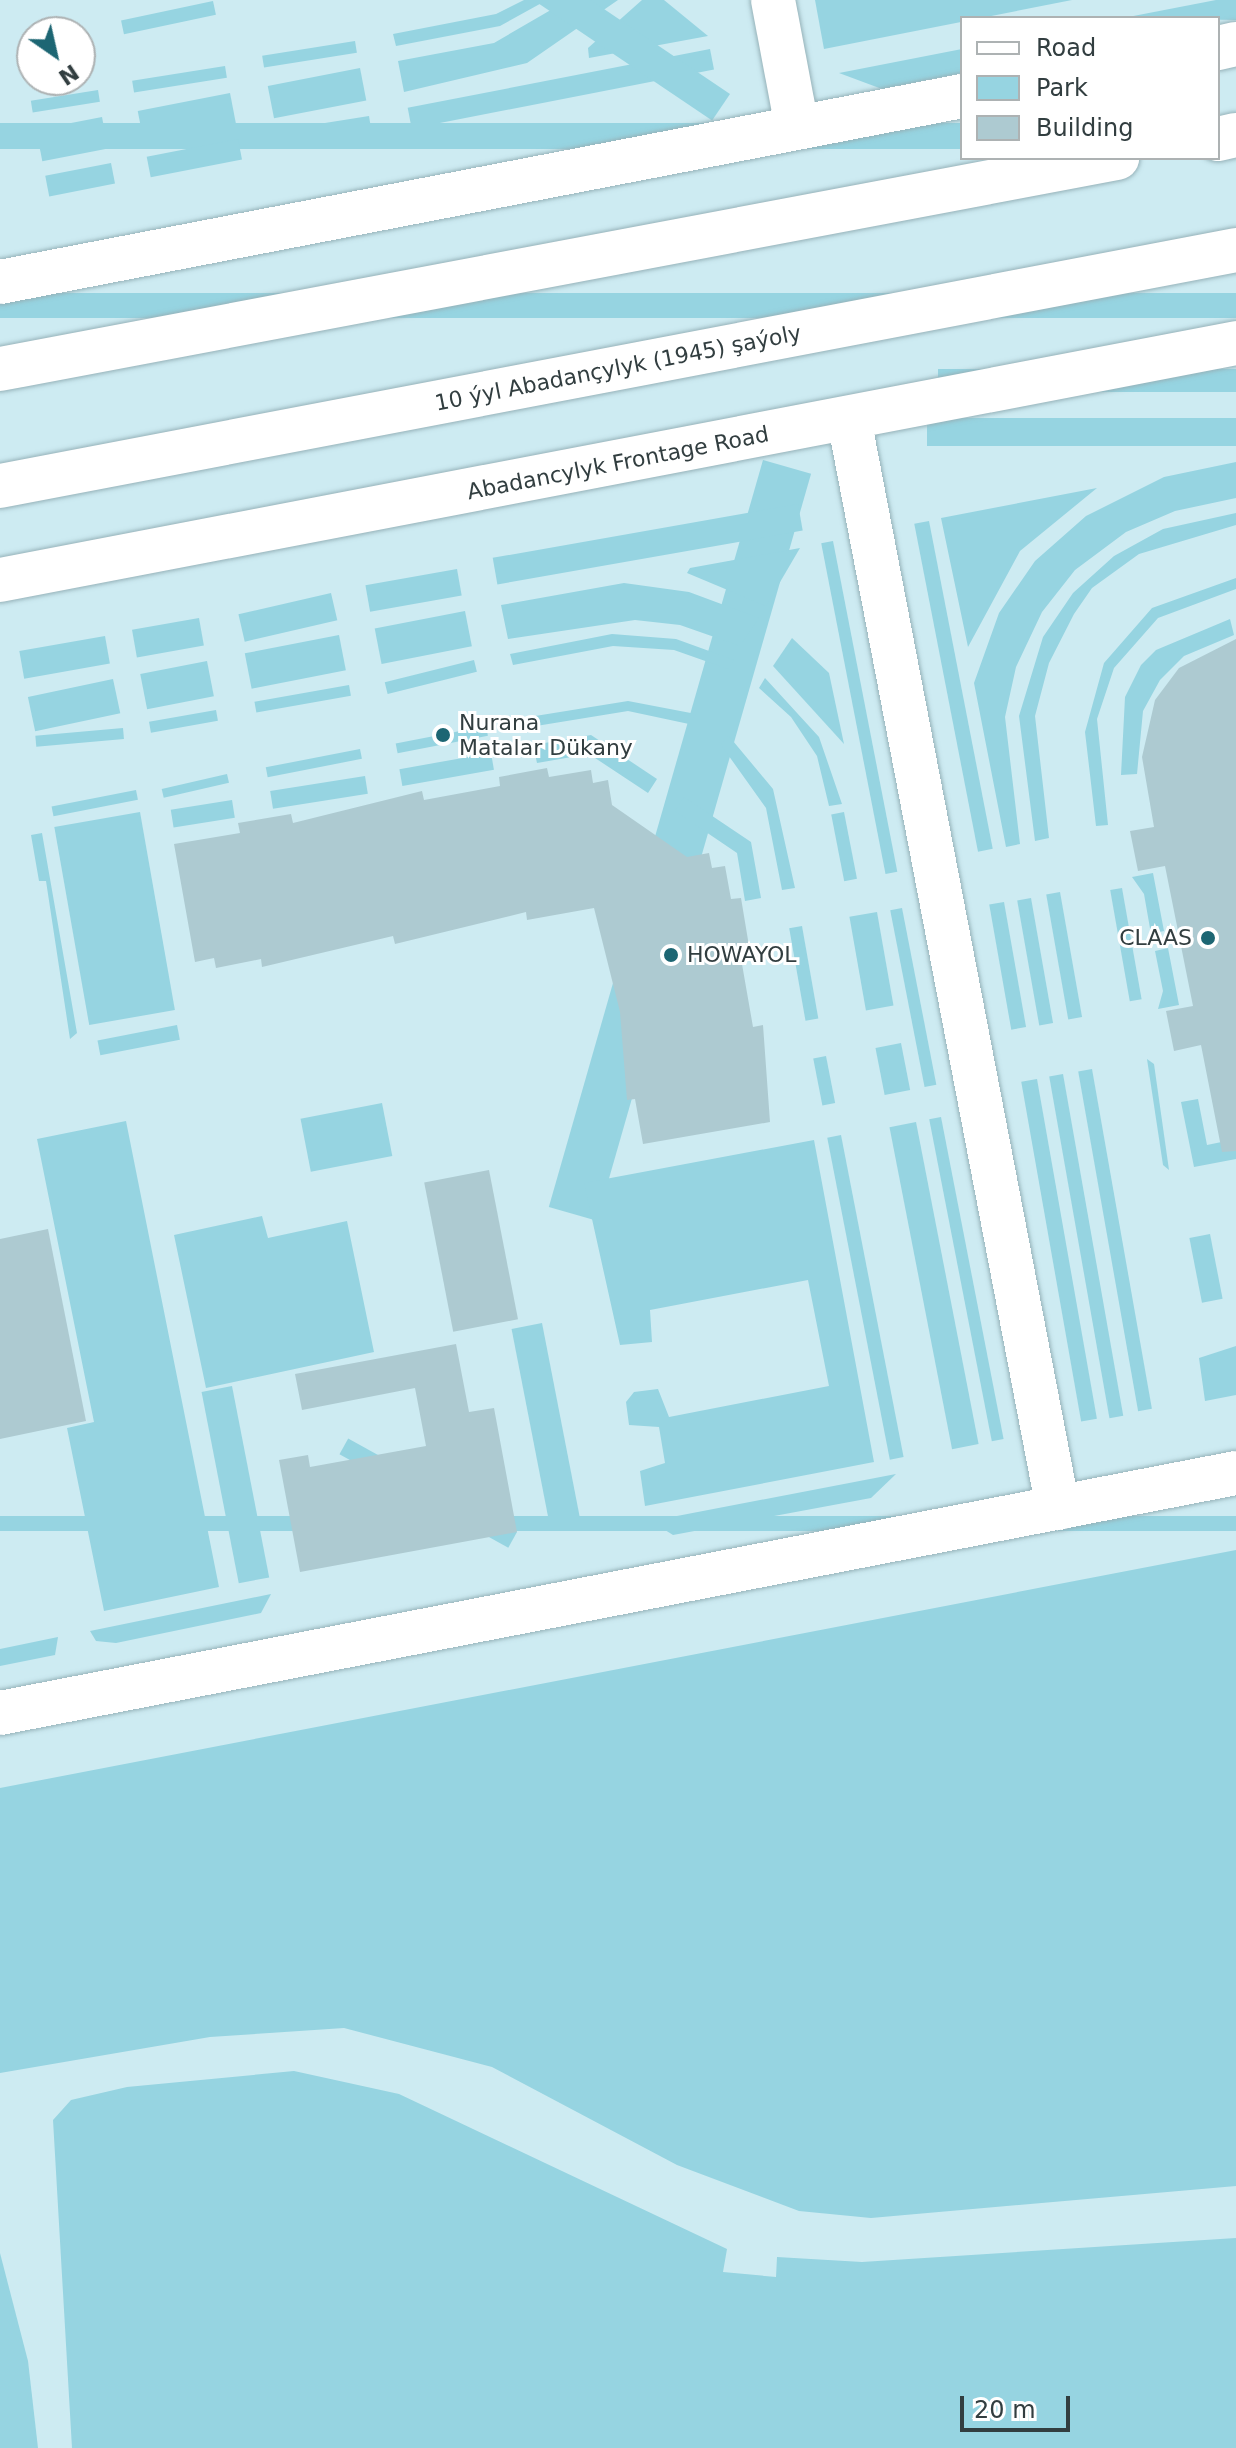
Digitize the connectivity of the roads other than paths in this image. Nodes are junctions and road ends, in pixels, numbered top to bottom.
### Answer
1 (773, 0) edge
2 (960, 96) edge
3 (797, 127) junction
4 (1106, 160) edge
5 (1236, 250) edge
6 (0, 282) edge
7 (1236, 343) edge
8 (0, 369) edge
9 (849, 419) junction
10 (0, 486) edge
11 (0, 580) edge
12 (1236, 1473) edge
13 (1058, 1508) junction
14 (0, 1713) edge

1 - 3 street
2 - 3 street
3 - 6 street
4 - 8 street
5 - 10 street, 10 ýyl Abadançylyk (1945) şaýoly
7 - 9 street, Abadancylyk Frontage Road
9 - 11 street, Abadancylyk Frontage Road
9 - 13 street
12 - 13 street
13 - 14 street

